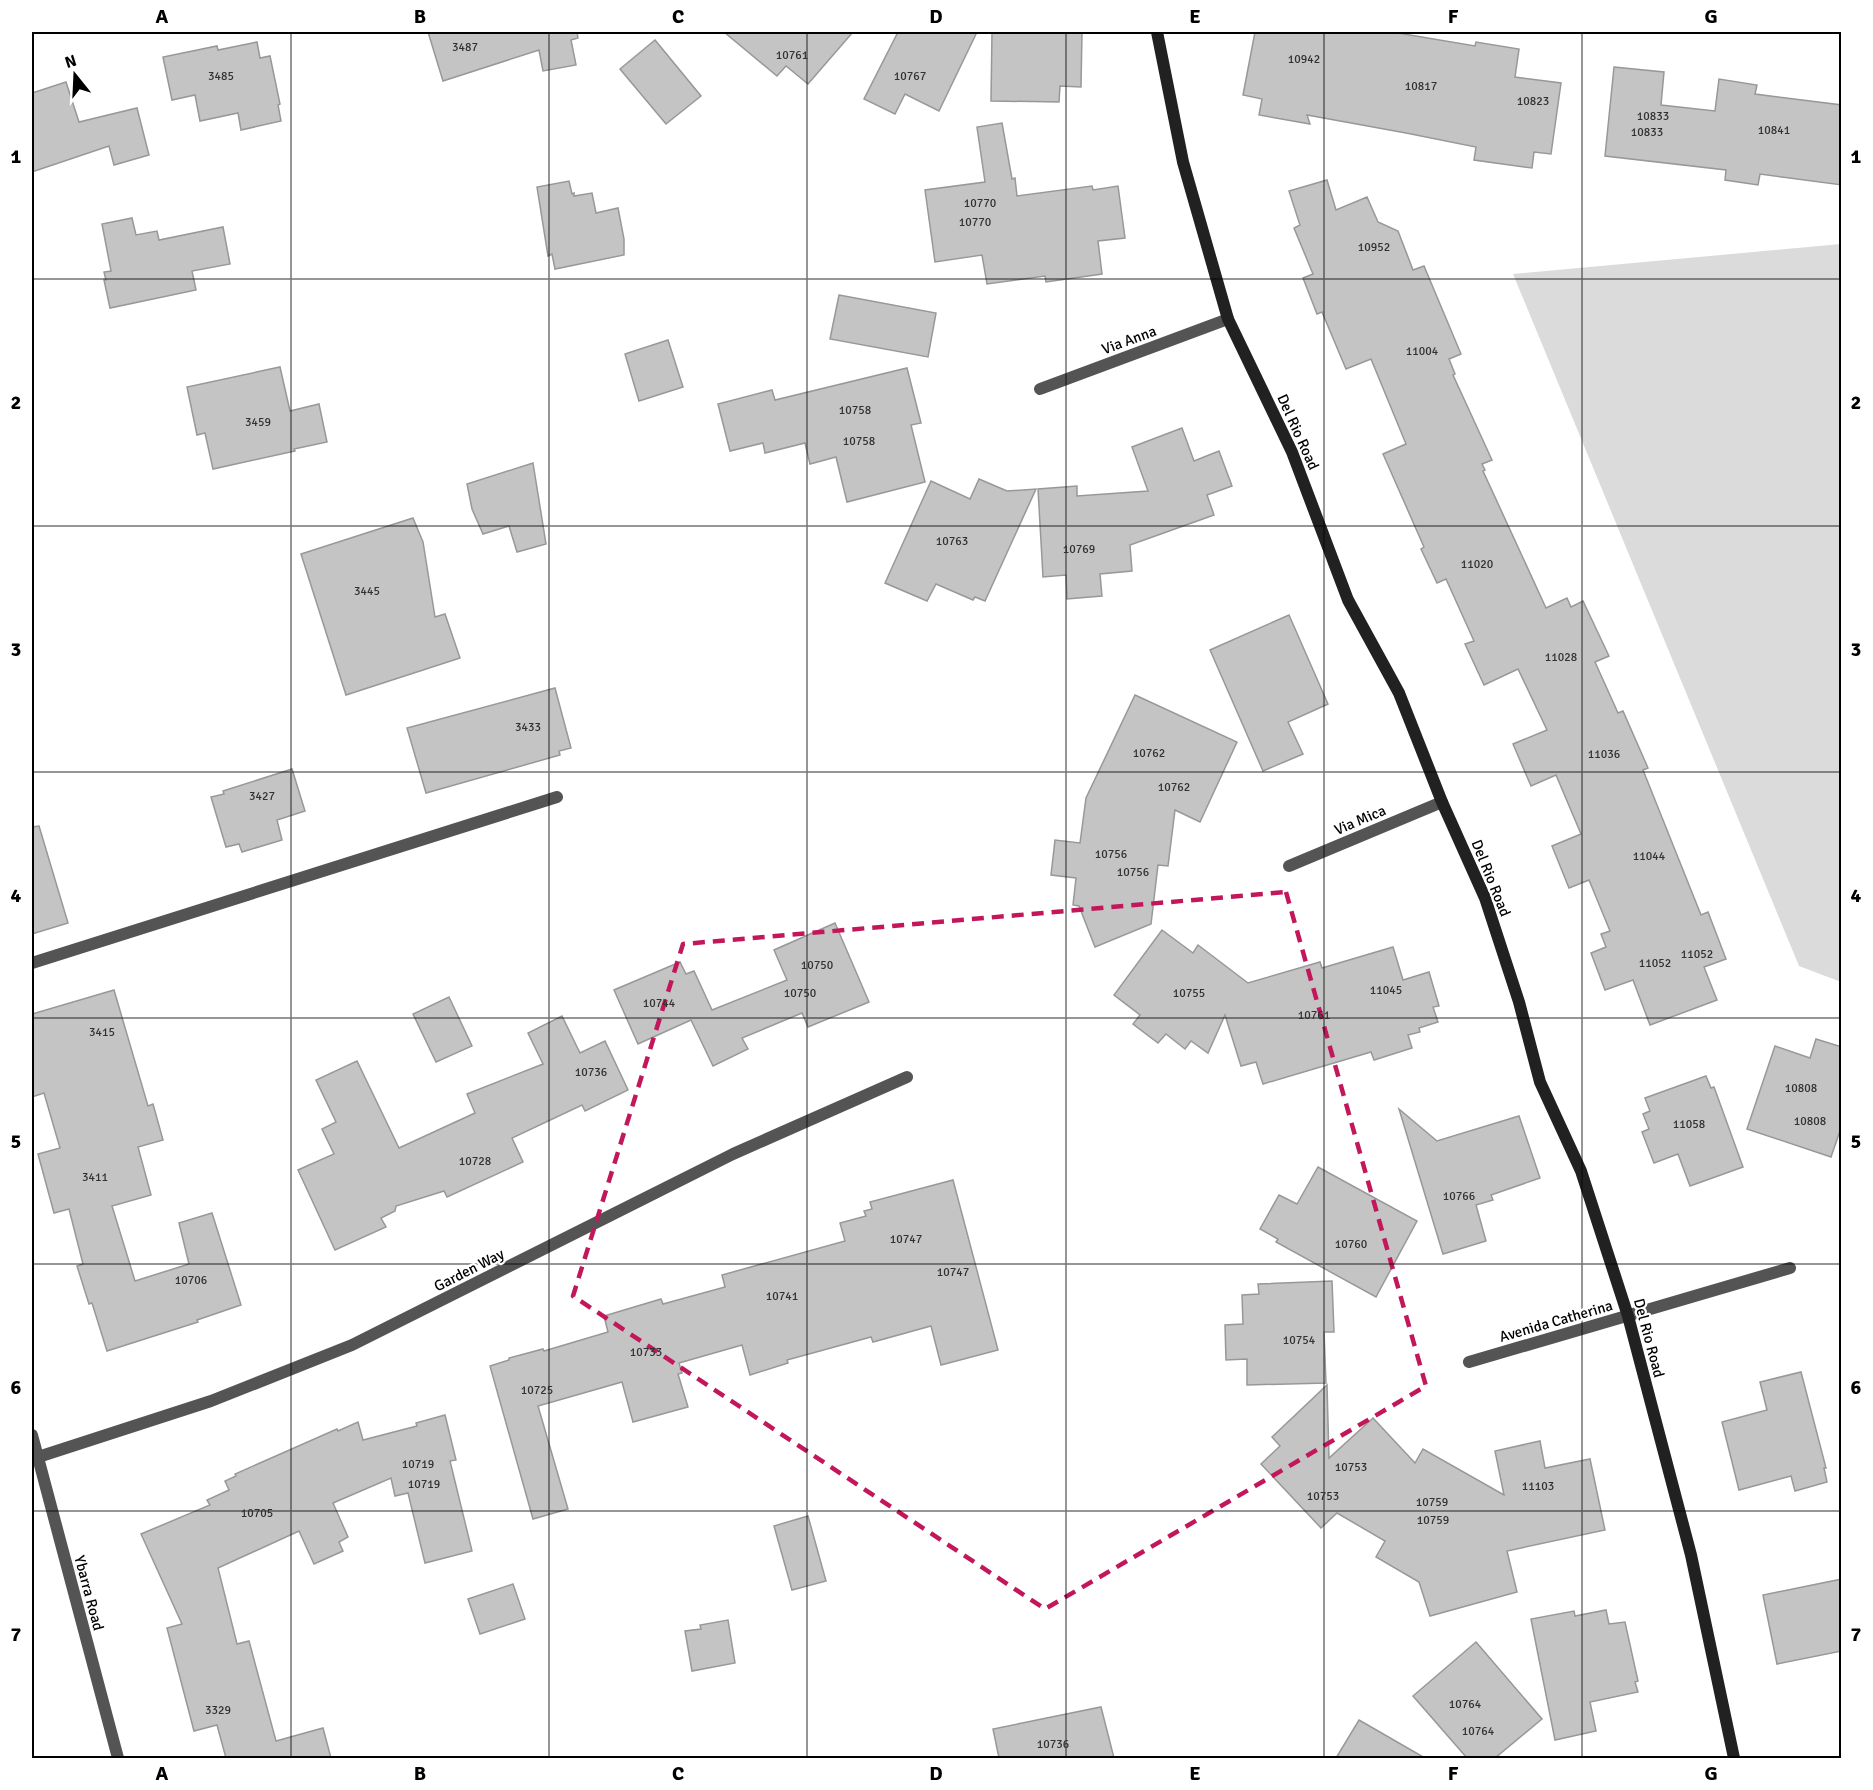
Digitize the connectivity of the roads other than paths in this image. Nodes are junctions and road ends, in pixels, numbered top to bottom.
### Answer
1 (1157, 32) edge
2 (1228, 319) junction
3 (1040, 389) dead end
4 (557, 797) dead end
5 (1442, 802) junction
6 (1289, 866) dead end
7 (32, 963) edge
8 (907, 1077) dead end
9 (1790, 1268) dead end
10 (1628, 1316) junction
11 (1469, 1362) dead end
12 (32, 1435) edge
13 (35, 1458) edge
14 (118, 1758) edge
15 (1734, 1758) edge

1 - 2 main road, Del Rio Road
2 - 3 street, Via Anna
2 - 5 main road, Del Rio Road
4 - 7 street
5 - 6 street, Via Mica
5 - 10 main road, Del Rio Road
8 - 13 street, Garden Way
9 - 10 street, Avenida Catherina
10 - 11 street, Avenida Catherina
10 - 15 main road, Del Rio Road
12 - 13 street, Ybarra Road
13 - 14 street, Ybarra Road

